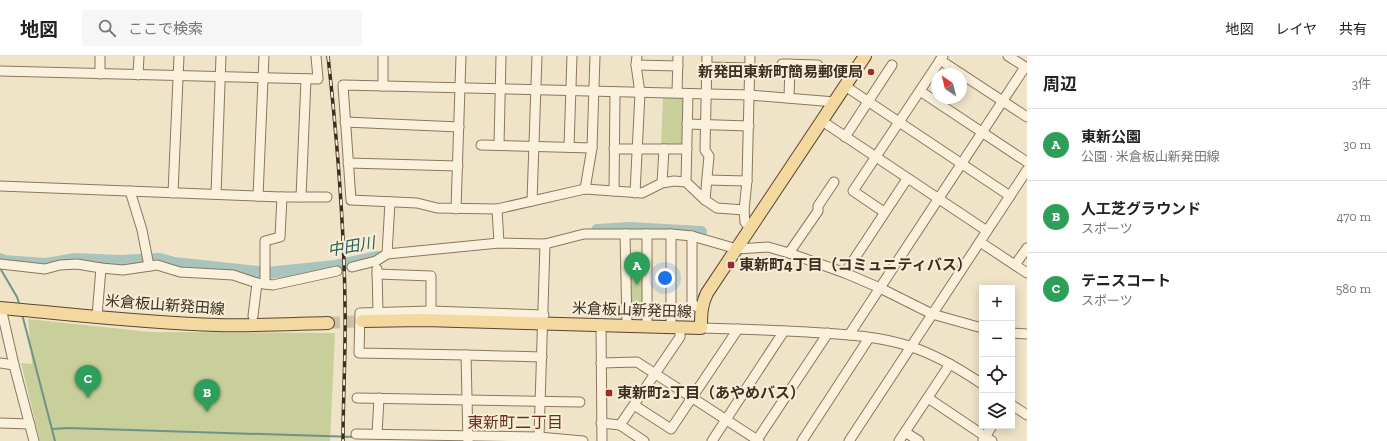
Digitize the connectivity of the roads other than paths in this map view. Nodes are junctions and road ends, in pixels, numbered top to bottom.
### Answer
1 (100, 56) edge
2 (139, 56) edge
3 (179, 56) edge
4 (221, 56) edge
5 (264, 56) edge
6 (316, 56) edge
7 (383, 56) edge
8 (461, 56) edge
9 (501, 56) edge
10 (537, 56) edge
11 (572, 56) edge
12 (595, 56) edge
13 (678, 56) edge
14 (707, 56) edge
15 (750, 56) edge
16 (865, 56) edge
17 (1008, 56) edge
18 (942, 58) edge
19 (636, 60) edge
20 (818, 65) dead end
21 (892, 65) dead end
22 (678, 66) junction
23 (706, 67) junction
24 (750, 68) junction
25 (1026, 68) edge
26 (0, 71) edge
27 (100, 74) junction
28 (138, 75) junction
29 (179, 76) junction
30 (221, 77) junction
31 (263, 78) junction
32 (306, 79) junction
33 (383, 86) junction
34 (846, 86) junction
35 (460, 88) junction
36 (500, 89) junction
37 (536, 90) junction
38 (571, 91) junction
39 (594, 91) junction
40 (920, 91) junction
41 (615, 92) junction
42 (640, 93) junction
43 (678, 93) junction
44 (688, 94) junction
45 (706, 94) junction
46 (750, 95) junction
47 (790, 98) junction
48 (868, 101) junction
49 (835, 102) junction
50 (1003, 102) junction
51 (1027, 117) edge
52 (822, 121) junction
53 (345, 122) junction
54 (899, 122) junction
55 (687, 124) junction
56 (706, 125) junction
57 (749, 126) junction
58 (459, 127) junction
59 (983, 133) junction
60 (845, 136) junction
61 (481, 145) dead end
62 (499, 145) junction
63 (534, 146) junction
64 (569, 147) junction
65 (592, 148) junction
66 (614, 149) junction
67 (637, 149) junction
68 (664, 149) junction
69 (687, 149) junction
70 (876, 158) junction
71 (1027, 162) edge
72 (348, 163) junction
73 (962, 164) junction
74 (458, 166) junction
75 (1026, 175) edge
76 (907, 178) junction
77 (707, 180) junction
78 (747, 181) junction
79 (686, 182) junction
80 (834, 182) dead end
81 (662, 183) junction
82 (0, 186) edge
83 (585, 189) junction
84 (130, 191) junction
85 (614, 191) junction
86 (173, 193) junction
87 (635, 193) junction
88 (216, 194) junction
89 (258, 196) junction
90 (1010, 196) junction
91 (282, 197) junction
92 (301, 197) junction
93 (327, 197) dead end
94 (939, 199) junction
95 (705, 200) junction
96 (532, 201) junction
97 (390, 202) junction
98 (456, 209) junction
99 (497, 209) junction
100 (744, 210) junction
101 (884, 212) junction
102 (750, 228) junction
103 (987, 231) junction
104 (625, 234) junction
105 (647, 234) junction
106 (671, 234) junction
107 (692, 236) junction
108 (980, 242) junction
109 (499, 244) junction
110 (545, 244) junction
111 (1027, 248) edge
112 (737, 249) junction
113 (789, 253) junction
114 (386, 254) junction
115 (376, 261) junction
116 (0, 264) edge
117 (1015, 265) junction
118 (149, 266) junction
119 (352, 267) dead end
120 (101, 268) junction
121 (337, 271) dead end
122 (845, 273) junction
123 (1027, 273) edge
124 (377, 274) junction
125 (261, 283) junction
126 (880, 288) junction
127 (0, 308) edge
128 (701, 309) junction
129 (431, 311) junction
130 (378, 312) junction
131 (932, 314) junction
132 (98, 316) junction
133 (254, 316) dead end
134 (543, 319) junction
135 (362, 321) tunnel mouth
136 (328, 322) tunnel mouth
137 (601, 324) junction
138 (626, 325) junction
139 (647, 326) junction
140 (979, 327) edge
141 (675, 328) junction
142 (701, 328) junction
143 (738, 329) junction
144 (784, 331) junction
145 (828, 333) junction
146 (1015, 333) edge
147 (1027, 334) edge
148 (849, 335) junction
149 (869, 338) junction
150 (911, 347) junction
151 (466, 354) junction
152 (542, 357) junction
153 (0, 363) edge
154 (601, 363) junction
155 (14, 364) junction
156 (950, 364) junction
157 (655, 373) junction
158 (979, 382) edge
159 (692, 397) junction
160 (357, 398) dead end
161 (379, 398) junction
162 (928, 398) junction
163 (466, 399) junction
164 (540, 401) junction
165 (580, 402) dead end
166 (634, 405) junction
167 (1015, 407) edge
168 (1027, 415) edge
169 (726, 420) junction
170 (0, 423) edge
171 (601, 423) junction
172 (30, 424) junction
173 (620, 425) junction
174 (991, 429) edge
175 (905, 432) junction
176 (356, 434) dead end
177 (377, 434) junction
178 (539, 437) junction
179 (412, 438) edge
180 (468, 439) edge
181 (521, 439) edge
182 (986, 439) edge
183 (715, 440) edge
184 (758, 440) edge
185 (34, 441) edge
186 (583, 441) edge
187 (602, 441) edge
188 (644, 441) edge
189 (802, 441) edge
190 (849, 441) edge
191 (898, 441) edge
192 (919, 441) edge

1 - 27 street
2 - 28 street
3 - 29 street
4 - 30 street
5 - 31 street
6 - 32 street
7 - 33 street
8 - 35 street
9 - 36 street
10 - 37 street
11 - 38 street
12 - 39 street
13 - 22 street
14 - 23 street
15 - 24 street
16 - 34 main road, 米倉板山新発田線
17 - 25 street
18 - 40 street
18 - 50 street
19 - 22 street
19 - 42 street
20 - 47 street
21 - 48 street
22 - 43 street
23 - 24 street
23 - 45 street
24 - 46 street
25 - 50 street
26 - 27 street
27 - 28 street
28 - 29 street
29 - 30 street
29 - 86 street
30 - 31 street
30 - 88 street
31 - 32 street
31 - 89 street
32 - 92 street
33 - 35 street
33 - 53 street
34 - 48 street
34 - 49 main road, 米倉板山新発田線
35 - 36 street
35 - 58 street
36 - 37 street
36 - 62 street
37 - 38 street
37 - 63 street
38 - 39 street
38 - 64 street
39 - 41 street
39 - 65 street
40 - 54 street
40 - 59 street
41 - 42 street
41 - 66 street
42 - 43 street
42 - 67 street
43 - 44 street
44 - 45 street
44 - 55 street
45 - 46 street
45 - 56 street
46 - 47 street
46 - 57 street
47 - 49 street
48 - 54 street
48 - 60 street
49 - 52 main road, 米倉板山新発田線
50 - 51 street
50 - 59 street
52 - 60 street
52 - 102 main road, 米倉板山新発田線
53 - 58 street
53 - 72 street
54 - 70 street
54 - 73 street
55 - 56 street
55 - 69 street
56 - 57 street
56 - 77 street
57 - 78 street
58 - 74 street
59 - 71 street
59 - 73 street
60 - 70 street
61 - 62 street
62 - 63 street
63 - 64 street
63 - 96 street
64 - 65 street
65 - 83 street
66 - 67 street
66 - 85 street
67 - 68 street
67 - 87 street
68 - 69 street
68 - 81 street
69 - 79 street
70 - 76 street
70 - 101 street
72 - 74 street
72 - 97 street
73 - 90 street
73 - 94 street
74 - 98 street
75 - 90 street
76 - 94 street
76 - 101 street
77 - 78 street
77 - 95 street
78 - 100 street
79 - 81 street
79 - 95 street
80 - 113 street
81 - 87 street
82 - 84 street
83 - 85 street
83 - 96 street
84 - 86 street
84 - 118 street
85 - 87 street
86 - 88 street
88 - 89 street
89 - 91 street
90 - 103 street
91 - 92 street
91 - 125 street
92 - 93 street
94 - 103 street
94 - 126 street
95 - 100 street
96 - 99 street
97 - 98 street
97 - 114 street
98 - 99 street
99 - 109 street
100 - 102 street
101 - 122 street
102 - 112 main road, 米倉板山新発田線
103 - 108 street
104 - 105 street
104 - 110 street
104 - 138 street
105 - 106 street
105 - 139 street
106 - 107 street
106 - 141 street
107 - 112 street
107 - 128 street
108 - 117 street
108 - 131 street
109 - 110 street
109 - 114 street
110 - 134 street
111 - 117 street
112 - 113 street
112 - 128 main road, 米倉板山新発田線
113 - 122 street
114 - 115 street
115 - 119 street
115 - 124 street
116 - 120 street
117 - 123 street
118 - 120 street
118 - 125 street
120 - 132 street
121 - 125 street
122 - 126 street
124 - 129 street
124 - 130 street
125 - 133 street
126 - 131 street
126 - 148 street
127 - 132 main road, 米倉板山新発田線
127 - 155 street
128 - 142 main road, 米倉板山新発田線
129 - 130 street
129 - 134 street
130 - 151 street
131 - 140 street
131 - 150 street
132 - 136 main road, 米倉板山新発田線
134 - 135 main road, 米倉板山新発田線
134 - 137 main road, 米倉板山新発田線
134 - 152 street
137 - 138 main road, 米倉板山新発田線
137 - 154 street
138 - 139 main road, 米倉板山新発田線
139 - 141 main road, 米倉板山新発田線
141 - 142 main road, 米倉板山新発田線
141 - 157 street
142 - 143 street
143 - 144 street
143 - 159 street
144 - 145 street
144 - 169 street
145 - 148 street
145 - 184 street
146 - 147 street
148 - 149 street
149 - 150 street
149 - 189 street
150 - 156 street
150 - 190 street
151 - 152 street
151 - 163 street
152 - 164 street
153 - 155 street
154 - 157 street
154 - 171 street
155 - 172 street
156 - 158 street
156 - 162 street
157 - 159 street
157 - 166 street
159 - 166 street
159 - 169 street
160 - 161 street
161 - 163 street
161 - 177 street
162 - 175 street
162 - 182 street
163 - 164 street
163 - 180 street
164 - 165 street
164 - 178 street
166 - 173 street
167 - 168 street
169 - 183 street
169 - 184 street
170 - 172 street
171 - 173 street
171 - 187 street
172 - 185 street
173 - 188 street
174 - 182 street
175 - 191 street
175 - 192 street
176 - 177 street
177 - 179 street
178 - 181 street
178 - 186 street
179 - 180 street
180 - 181 street

